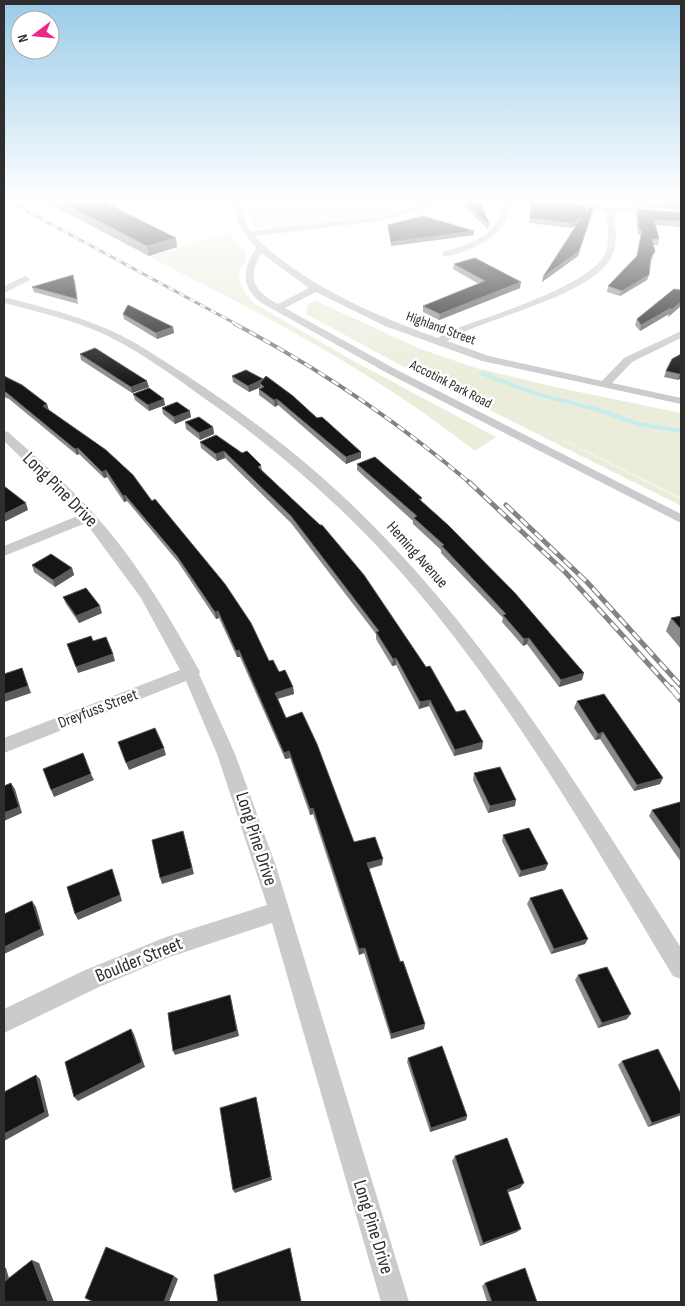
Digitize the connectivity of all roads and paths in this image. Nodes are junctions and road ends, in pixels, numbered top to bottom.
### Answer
1 (251, 263) edge
2 (280, 263) edge
3 (603, 263) edge
4 (24, 279) dead end
5 (316, 289) junction
6 (4, 290) edge
7 (4, 300) edge
8 (278, 308) junction
9 (681, 334) edge
10 (437, 342) junction
11 (605, 385) junction
12 (681, 401) edge
13 (4, 435) edge
14 (88, 517) junction
15 (681, 519) edge
16 (4, 551) edge
17 (192, 672) junction
18 (4, 746) edge
19 (279, 912) junction
20 (681, 968) edge
21 (4, 1021) edge
22 (395, 1302) edge

1 - 8 street, Accotink Park Road
2 - 5 street, Highland Street
3 - 10 street
4 - 6 street
5 - 8 street
5 - 10 street, Highland Street
7 - 20 street, Heming Avenue
8 - 15 street, Accotink Park Road
9 - 11 street
10 - 11 street, Highland Street
11 - 12 street, Highland Street
13 - 14 street, Long Pine Drive
14 - 16 street
14 - 17 street, Long Pine Drive
17 - 18 street, Dreyfuss Street
17 - 19 street, Long Pine Drive
19 - 21 street, Boulder Street
19 - 22 street, Long Pine Drive

